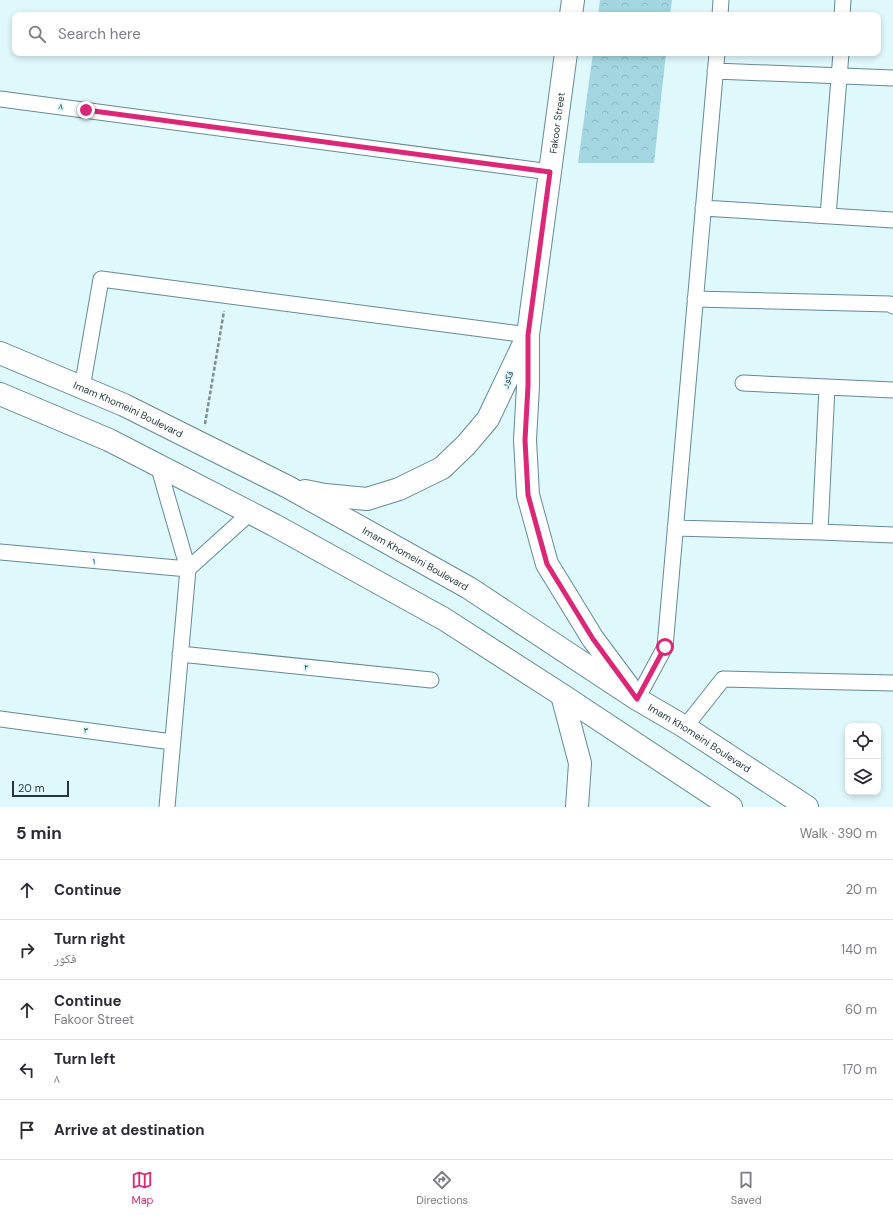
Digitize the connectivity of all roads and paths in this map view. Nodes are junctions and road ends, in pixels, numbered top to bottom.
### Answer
1 (573, 0) edge
2 (721, 0) edge
3 (843, 0) edge
4 (571, 12) edge
5 (720, 12) edge
6 (842, 12) edge
7 (566, 56) edge
8 (717, 56) edge
9 (841, 56) edge
10 (715, 71) junction
11 (840, 77) junction
12 (893, 78) edge
13 (0, 99) edge
14 (550, 172) junction
15 (703, 208) junction
16 (828, 216) junction
17 (893, 220) edge
18 (227, 295) junction
19 (695, 299) junction
20 (893, 306) edge
21 (528, 335) junction
22 (0, 353) edge
23 (743, 383) dead end
24 (827, 387) junction
25 (82, 388) junction
26 (893, 390) edge
27 (0, 394) edge
28 (201, 444) junction
29 (158, 465) junction
30 (288, 488) junction
31 (250, 513) junction
32 (675, 528) junction
33 (820, 532) junction
34 (893, 535) edge
35 (0, 552) edge
36 (188, 570) junction
37 (180, 654) junction
38 (431, 680) dead end
39 (893, 683) edge
40 (562, 695) junction
41 (637, 699) junction
42 (0, 719) edge
43 (685, 727) junction
44 (172, 742) junction
45 (167, 807) edge
46 (577, 807) edge
47 (731, 807) edge
48 (807, 807) edge

1 - 4 main road
2 - 5 street
3 - 6 street
7 - 14 main road, Fakoor Street
8 - 10 street
9 - 11 street
10 - 11 street
10 - 15 street
11 - 12 street
11 - 16 street
13 - 14 street, ۸
14 - 21 main road, Fakoor Street
15 - 16 street
15 - 19 street
16 - 17 street
18 - 21 street
18 - 25 street
18 - 28 path
19 - 20 street
19 - 32 street
21 - 30 main road, فکور
21 - 41 main road, فکور
22 - 25 main road, Imam Khomeini Boulevard
23 - 24 street
24 - 26 street
24 - 33 street
25 - 28 main road, Imam Khomeini Boulevard
27 - 29 main road
28 - 30 main road, Imam Khomeini Boulevard
29 - 31 main road
29 - 36 street
30 - 41 main road, Imam Khomeini Boulevard
31 - 36 street
31 - 40 main road
32 - 33 street
32 - 41 street
33 - 34 street
35 - 36 street, ۱
36 - 37 street
37 - 38 street, ۲
37 - 44 street
39 - 43 street
40 - 46 main road
40 - 47 main road
41 - 43 main road, Imam Khomeini Boulevard
42 - 44 street, ۳
43 - 48 main road, Imam Khomeini Boulevard
44 - 45 street

